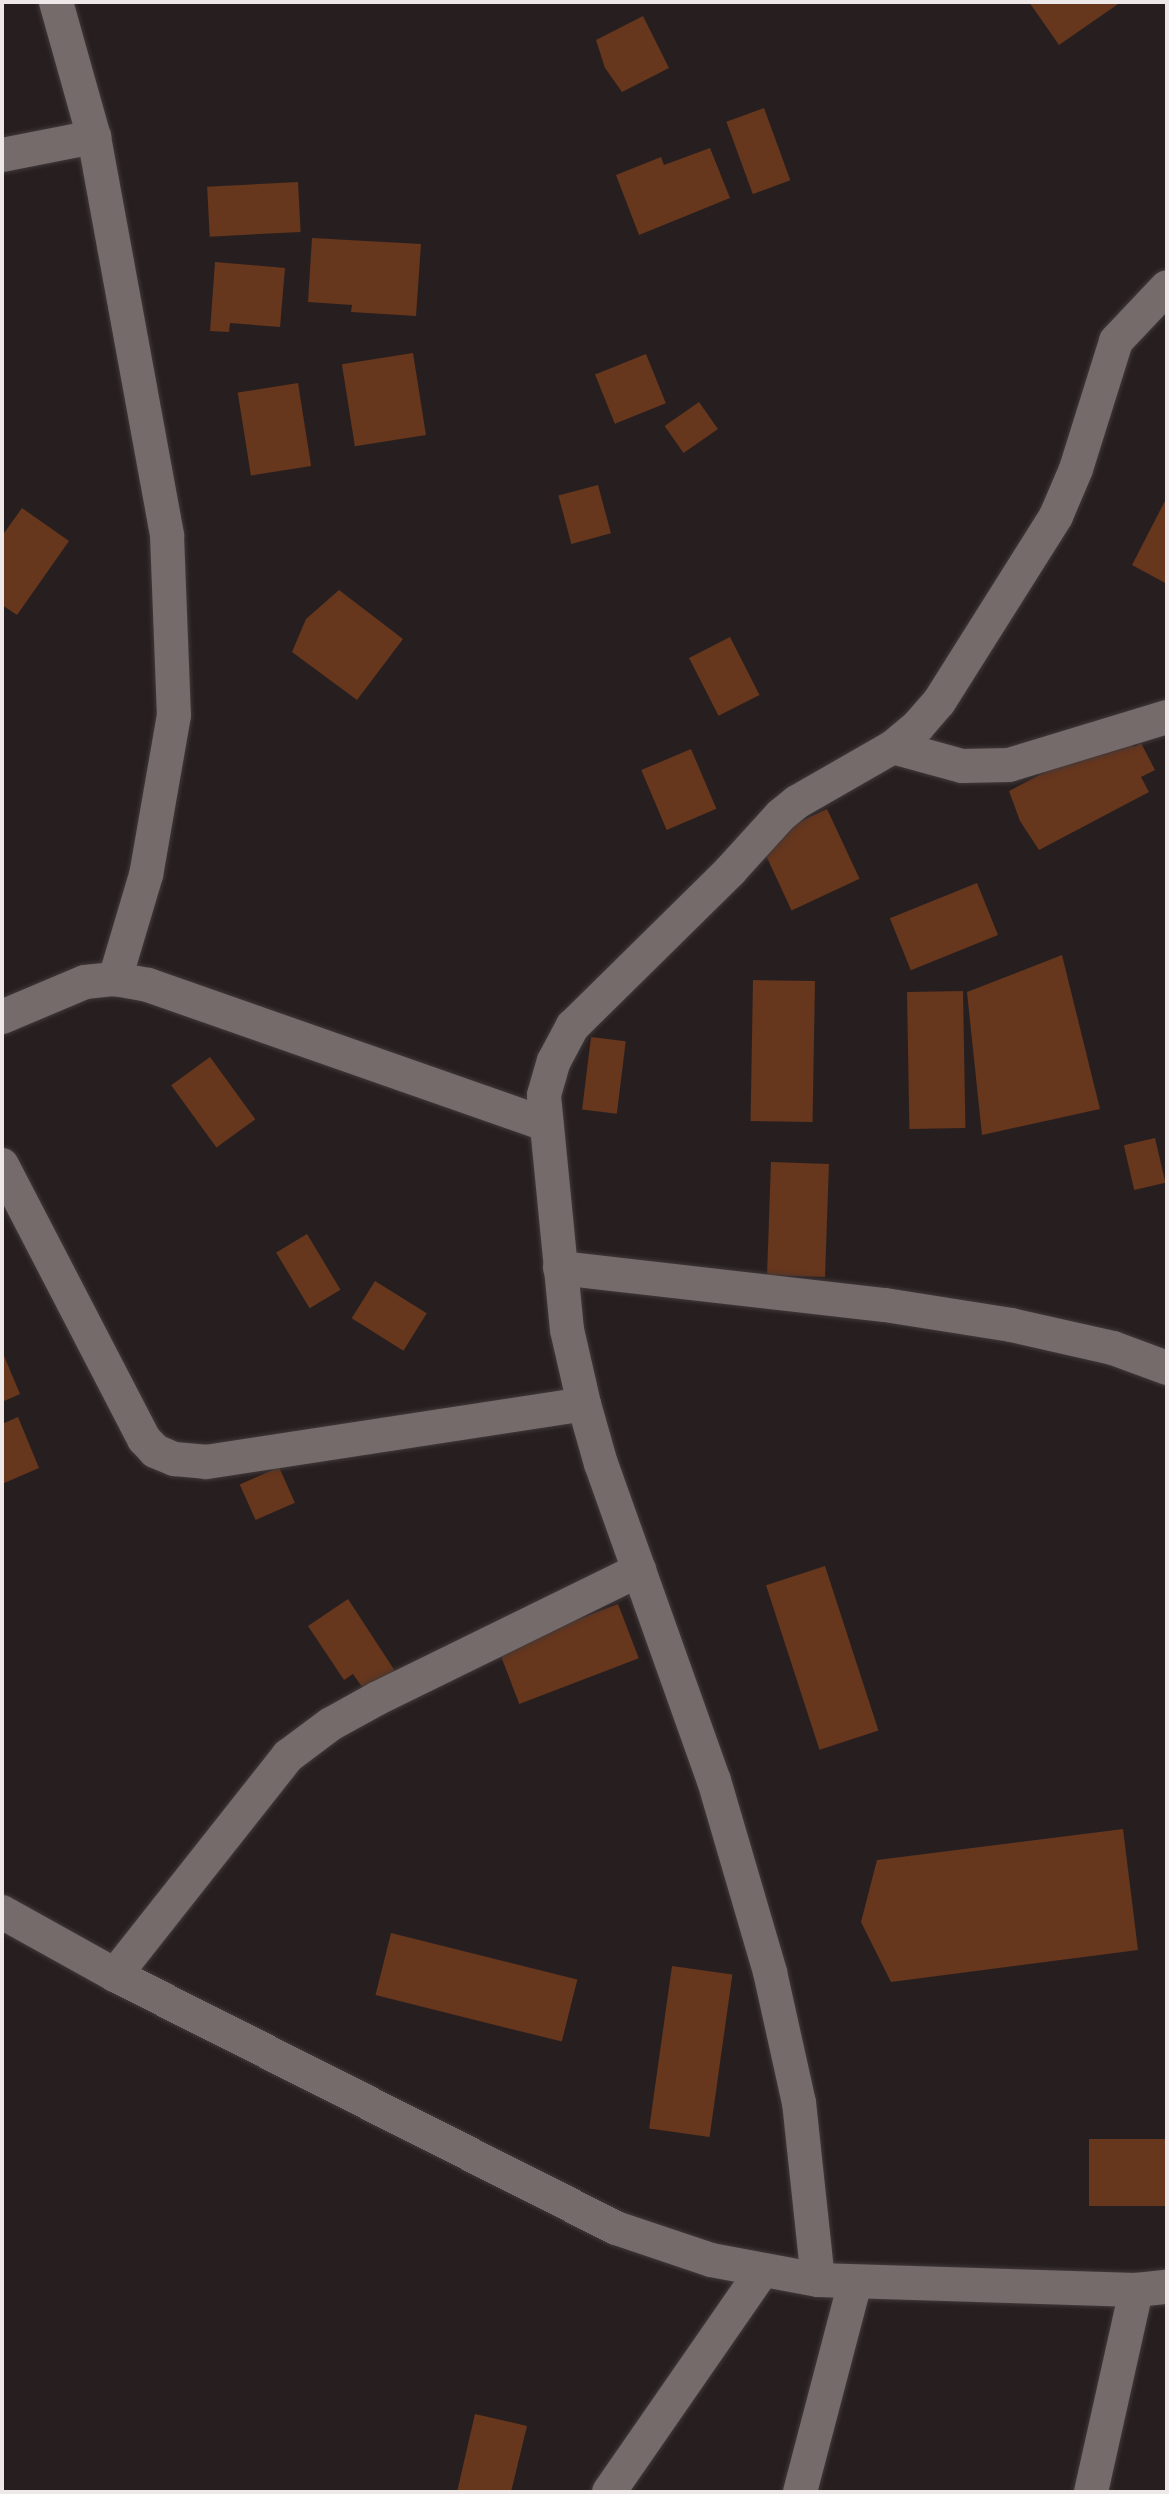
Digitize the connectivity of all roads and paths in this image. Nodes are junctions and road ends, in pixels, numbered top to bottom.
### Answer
1 (56, 2) edge
2 (94, 137) junction
3 (2, 155) edge
4 (1167, 287) edge
5 (1167, 717) edge
6 (893, 747) junction
7 (115, 979) junction
8 (2, 1017) edge
9 (545, 1124) junction
10 (2, 1165) edge
11 (560, 1268) junction
12 (1167, 1368) edge
13 (584, 1404) junction
14 (639, 1570) junction
15 (2, 1912) edge
16 (115, 1975) junction
17 (762, 2271) junction
18 (818, 2280) junction
19 (855, 2282) junction
20 (1151, 2288) edge
21 (609, 2492) edge
22 (800, 2492) edge
23 (1091, 2492) edge

1 - 2 street
2 - 3 street
2 - 7 street
4 - 6 street
5 - 6 street
6 - 9 street
7 - 8 street
7 - 9 street
9 - 11 street
10 - 13 street
11 - 12 street
11 - 13 street
13 - 14 street
14 - 16 street
14 - 18 street
15 - 16 street
16 - 17 street
17 - 18 street
17 - 21 street
18 - 19 street
19 - 20 street
19 - 22 street
20 - 23 street

